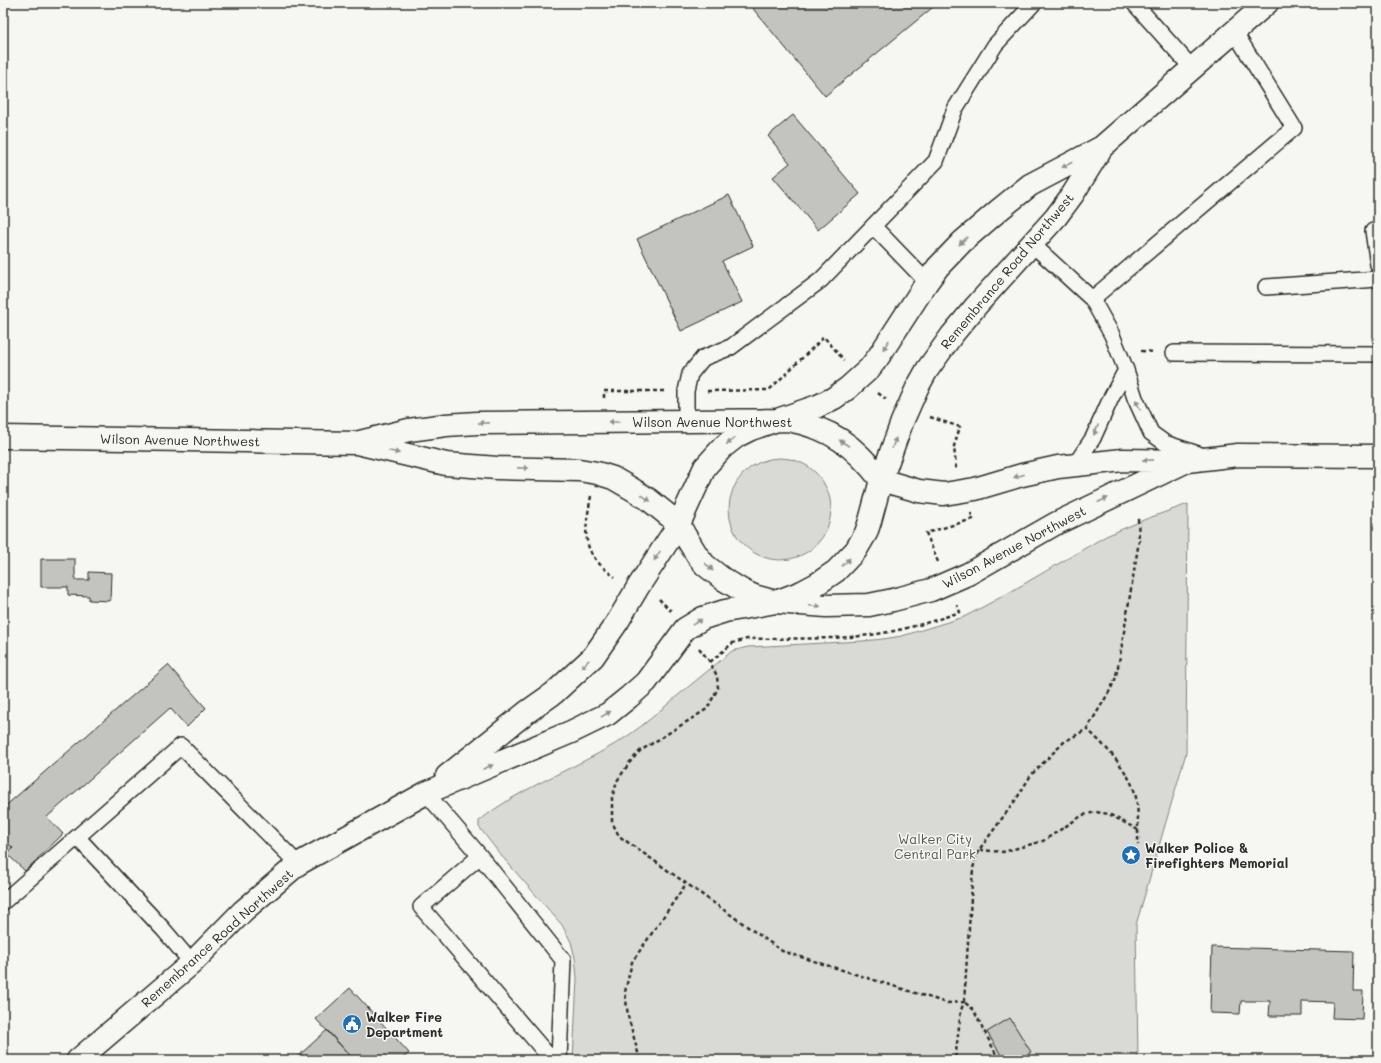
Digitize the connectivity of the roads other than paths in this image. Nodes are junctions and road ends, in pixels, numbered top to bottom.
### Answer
1 (1034, 3) edge
2 (1134, 3) edge
3 (1266, 3) edge
4 (1234, 31) junction
5 (1192, 68) junction
6 (1102, 147) junction
7 (873, 226) junction
8 (1378, 231) edge
9 (1032, 244) junction
10 (1378, 265) edge
11 (1378, 278) edge
12 (927, 282) junction
13 (1266, 287) dead end
14 (1092, 299) junction
15 (1174, 353) road end
16 (1378, 354) edge
17 (1126, 370) junction
18 (779, 420) junction
19 (686, 421) junction
20 (3, 437) edge
21 (356, 442) junction
22 (1378, 456) edge
23 (1210, 458) junction
24 (1187, 461) junction
25 (1074, 465) junction
26 (881, 480) junction
27 (679, 524) junction
28 (776, 602) junction
29 (426, 793) junction
30 (77, 837) junction
31 (480, 856) junction
32 (298, 864) junction
33 (3, 902) edge
34 (192, 963) junction
35 (78, 1060) edge
36 (552, 1060) edge
37 (559, 1060) edge

1 - 7 lane
2 - 5 lane
3 - 4 main road, Remembrance Road Northwest
4 - 5 main road, Remembrance Road Northwest
4 - 14 lane
5 - 6 main road, Remembrance Road Northwest
6 - 9 main road, Remembrance Road Northwest
6 -> 12 main road, Remembrance Road Northwest
7 - 12 lane
7 - 19 lane
8 - 10 lane
9 - 14 lane
26 -> 9 main road, Remembrance Road Northwest
11 - 13 lane
12 -> 18 main road, Remembrance Road Northwest
14 - 17 lane
15 - 16 lane
23 -> 17 lane
17 -> 25 lane
18 - 19 main road, Wilson Avenue Northwest
26 -> 18 main road, Wilson Avenue Northwest
18 -> 27 main road, Remembrance Road Northwest
19 -> 21 main road, Wilson Avenue Northwest
20 - 21 main road, Wilson Avenue Northwest
21 -> 27 main road, Wilson Avenue Northwest
22 - 23 main road, Wilson Avenue Northwest
23 - 24 main road, Wilson Avenue Northwest
24 -> 25 main road, Wilson Avenue Northwest
28 -> 24 main road, Wilson Avenue Northwest
25 -> 26 main road, Wilson Avenue Northwest
28 -> 26 main road, Remembrance Road Northwest
27 -> 28 main road, Wilson Avenue Northwest
27 -> 29 main road, Remembrance Road Northwest
29 -> 28 main road, Remembrance Road Northwest
29 - 31 lane
29 - 32 main road, Remembrance Road Northwest
30 - 32 lane
30 - 33 lane
30 - 34 lane
31 - 36 lane
31 - 37 lane
32 - 34 main road, Remembrance Road Northwest
34 - 35 main road, Remembrance Road Northwest

